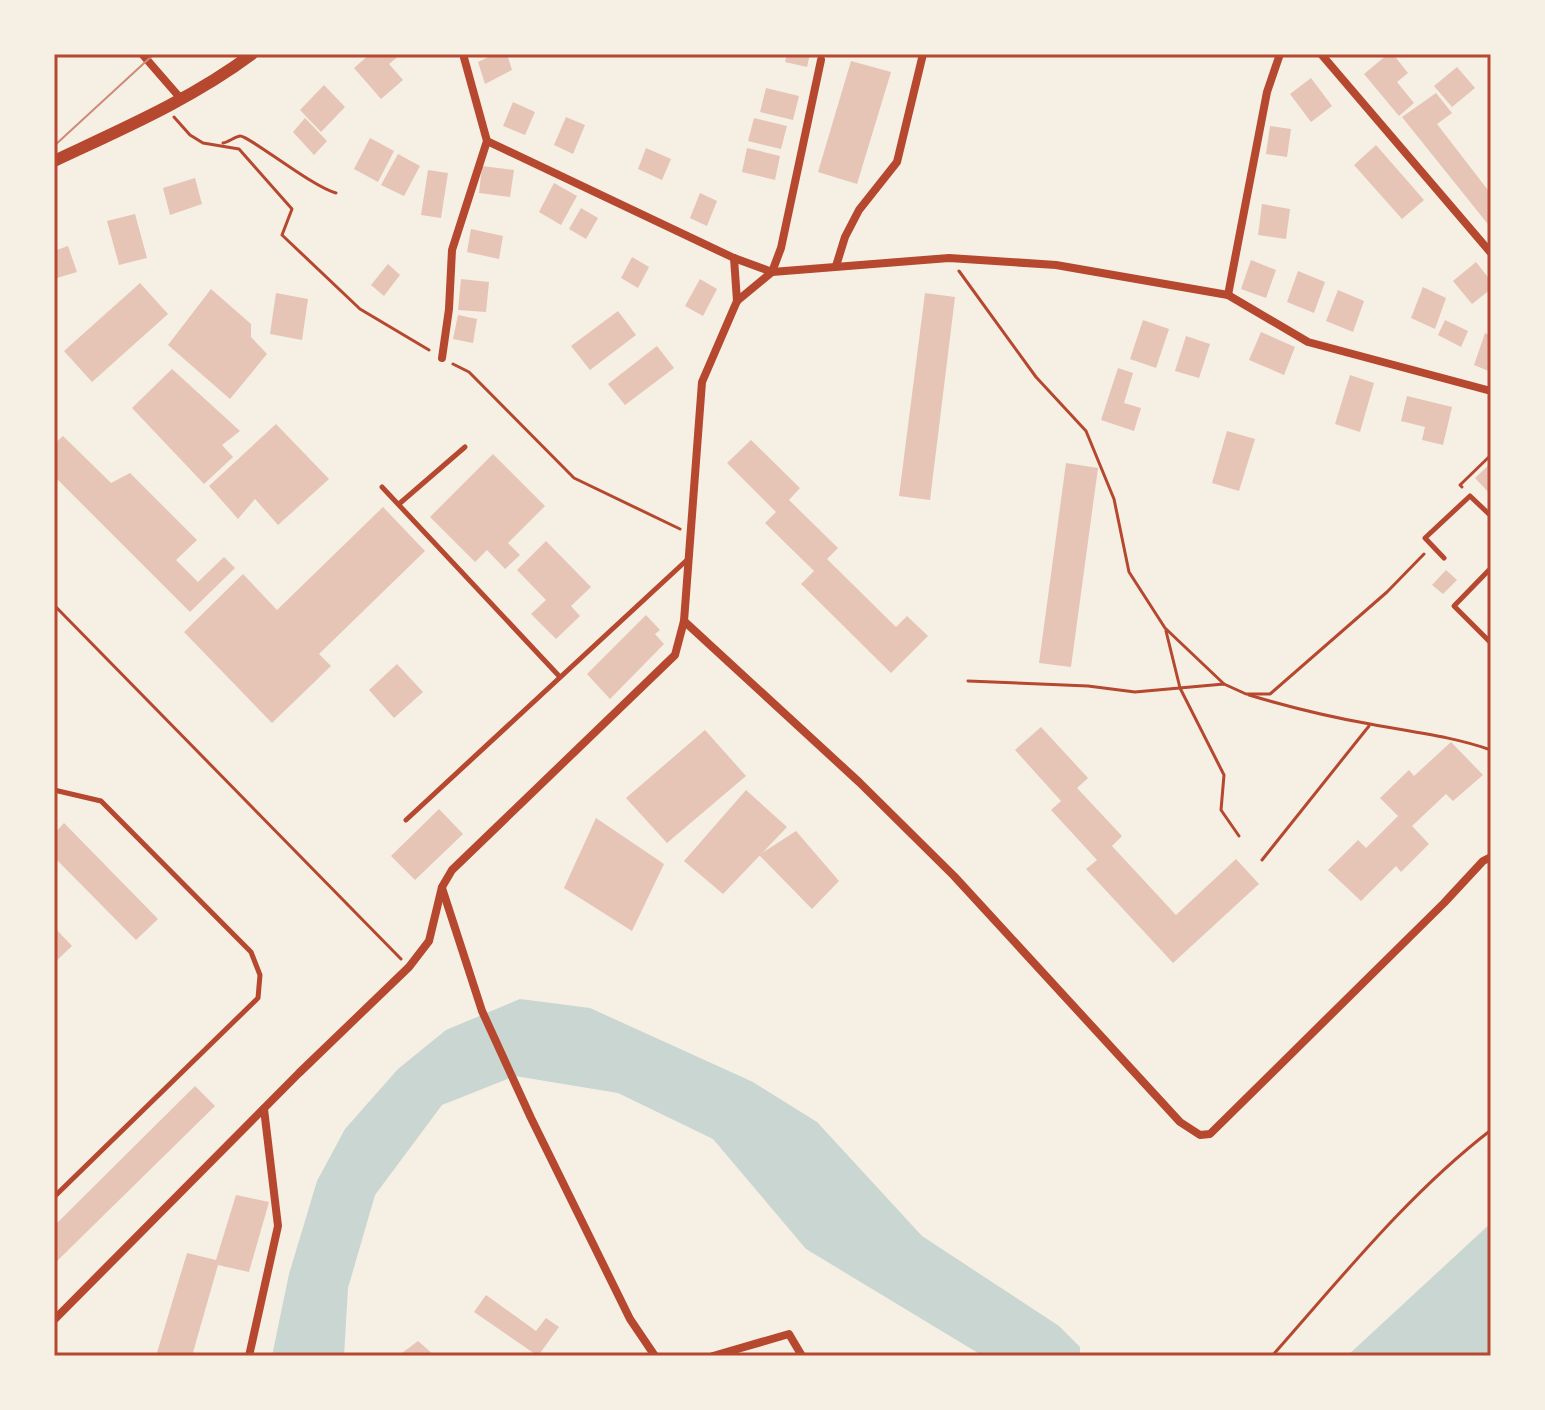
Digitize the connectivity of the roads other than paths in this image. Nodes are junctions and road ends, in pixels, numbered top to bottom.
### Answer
1 (142, 54) edge
2 (252, 54) edge
3 (463, 54) edge
4 (923, 54) edge
5 (1280, 54) edge
6 (1321, 54) edge
7 (821, 60) dead end
8 (182, 100) junction
9 (487, 141) junction
10 (54, 161) edge
11 (1491, 253) edge
12 (734, 258) junction
13 (836, 266) junction
14 (772, 272) junction
15 (1228, 295) junction
16 (737, 301) junction
17 (442, 358) road end
18 (1491, 391) edge
19 (465, 447) dead end
20 (382, 487) dead end
21 (399, 504) junction
22 (1491, 516) edge
23 (689, 558) junction
24 (1444, 558) dead end
25 (1491, 568) edge
26 (684, 621) junction
27 (1491, 643) edge
28 (560, 677) junction
29 (54, 790) edge
30 (406, 820) dead end
31 (1491, 857) edge
32 (442, 887) junction
33 (264, 1109) junction
34 (54, 1197) edge
35 (54, 1320) edge
36 (249, 1356) edge
37 (655, 1356) edge
38 (713, 1356) edge
39 (802, 1356) edge

1 - 8 street
2 - 8 street
3 - 9 street
4 - 13 street
5 - 15 street
6 - 11 street
7 - 14 street
8 - 10 street
9 - 12 street
9 - 17 street
12 - 14 street
12 - 16 street
13 - 14 street
13 - 15 street
14 - 16 street
15 - 18 street
16 - 23 street
19 - 21 lane
20 - 21 lane
21 - 28 lane
22 - 24 lane
23 - 26 street
23 - 28 lane
25 - 27 lane
26 - 31 street
26 - 32 street
28 - 30 lane
29 - 34 lane
32 - 33 street
32 - 37 street
33 - 35 street
33 - 36 street
38 - 39 street

